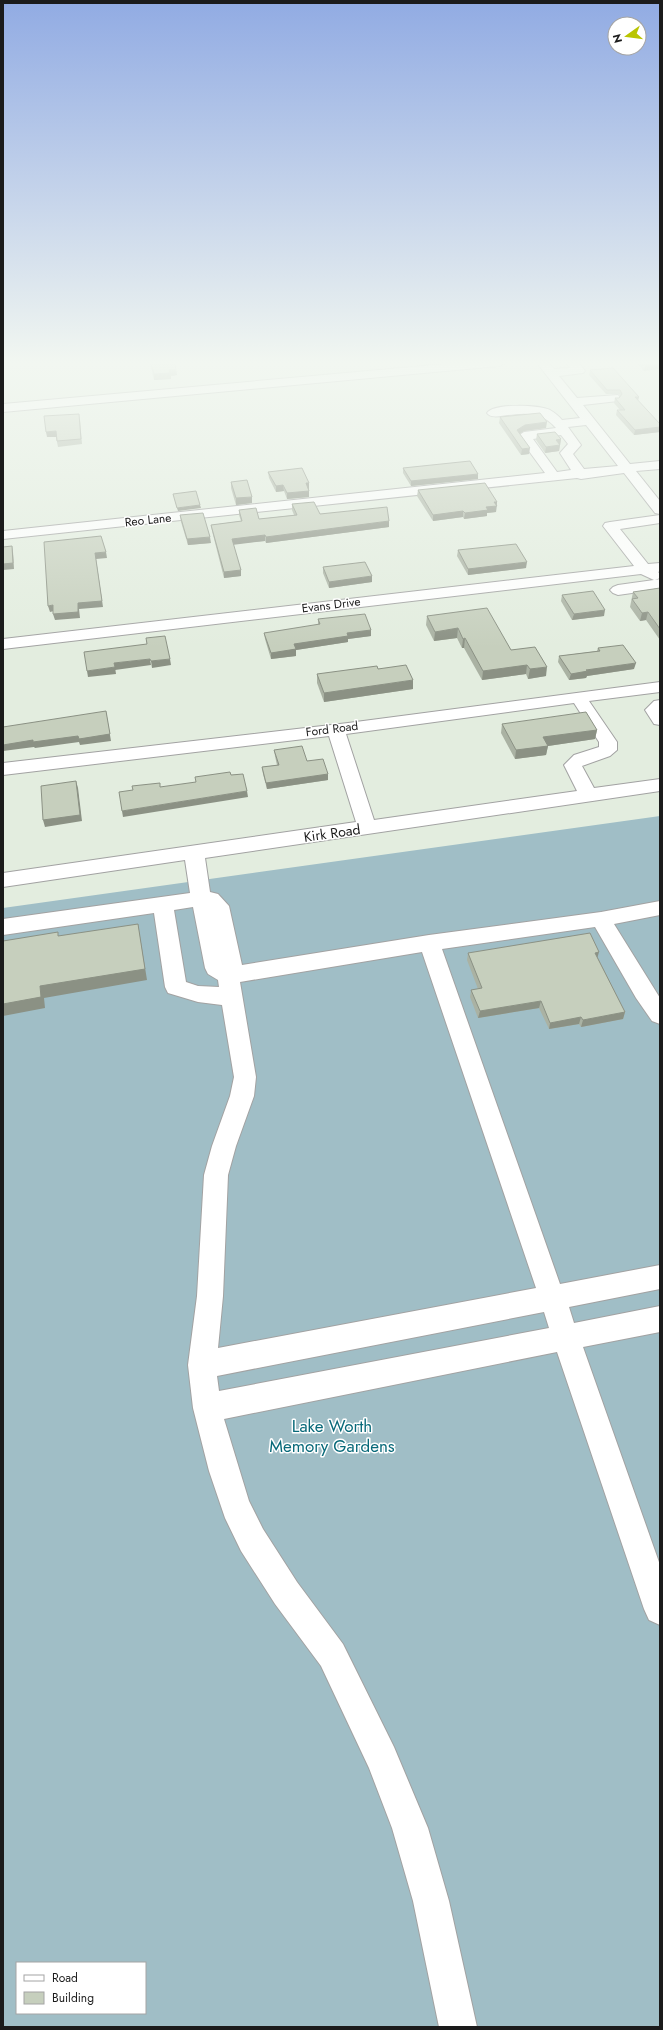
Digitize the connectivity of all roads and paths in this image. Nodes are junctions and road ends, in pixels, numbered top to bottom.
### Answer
1 (540, 458) edge
2 (569, 458) edge
3 (618, 458) edge
4 (660, 465) edge
5 (628, 470) junction
6 (581, 475) junction
7 (554, 477) junction
8 (660, 510) edge
9 (660, 519) edge
10 (3, 535) edge
11 (660, 567) edge
12 (644, 569) junction
13 (660, 580) edge
14 (660, 584) edge
15 (618, 590) dead end
16 (3, 644) edge
17 (660, 686) edge
18 (578, 697) junction
19 (660, 705) edge
20 (660, 720) edge
21 (336, 729) junction
22 (3, 769) edge
23 (660, 785) edge
24 (589, 796) junction
25 (367, 828) junction
26 (194, 852) junction
27 (3, 880) edge
28 (201, 899) junction
29 (162, 904) junction
30 (660, 908) edge
31 (601, 918) junction
32 (3, 926) edge
33 (429, 943) junction
34 (230, 987) junction
35 (660, 1015) edge
36 (660, 1277) edge
37 (551, 1298) junction
38 (660, 1319) edge
39 (564, 1338) junction
40 (202, 1366) junction
41 (207, 1408) junction
42 (660, 1610) edge
43 (458, 2027) edge

1 - 7 street
2 - 6 street
3 - 5 street
4 - 5 street, Reo Lane
5 - 6 street, Reo Lane
5 - 8 street
6 - 7 street, Reo Lane
7 - 10 street, Reo Lane
9 - 12 street
11 - 12 street, Evans Drive
12 - 13 street
12 - 16 street, Evans Drive
14 - 15 street
17 - 18 street, Ford Road
18 - 21 street, Ford Road
18 - 24 street
19 - 20 street
21 - 22 street, Ford Road
21 - 25 street
23 - 24 street, Kirk Road
24 - 25 street, Kirk Road
25 - 26 street, Kirk Road
26 - 27 street, Kirk Road
26 - 28 street
28 - 29 street
28 - 34 street
29 - 32 street
29 - 34 street
30 - 31 street
31 - 33 street
31 - 35 street
33 - 34 street
33 - 37 street
34 - 40 street
36 - 37 street
37 - 39 street
37 - 40 street
38 - 39 street
39 - 41 street
39 - 42 street
40 - 41 street
41 - 43 street

